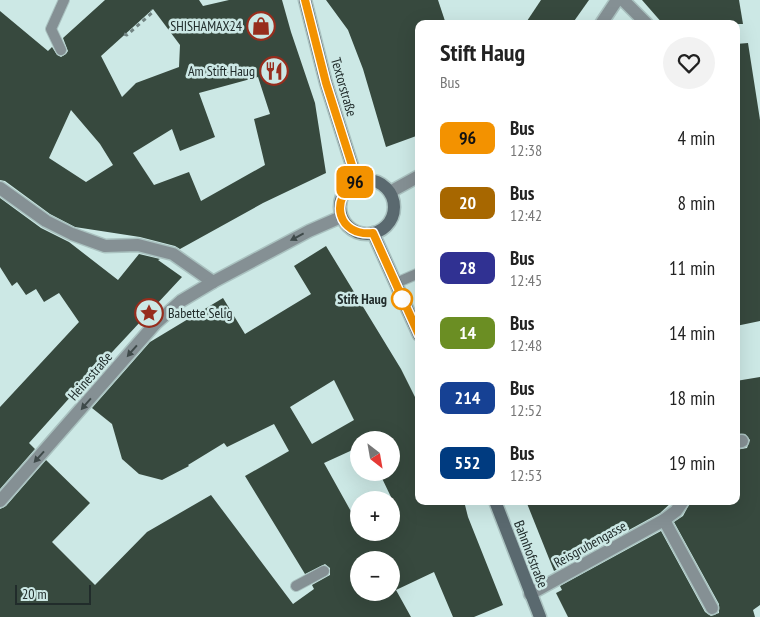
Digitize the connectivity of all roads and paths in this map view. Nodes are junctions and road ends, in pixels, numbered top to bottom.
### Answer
1 (64, 0) edge
2 (305, 0) edge
3 (617, 0) edge
4 (623, 0) edge
5 (151, 10) dead end
6 (604, 20) edge
7 (644, 20) edge
8 (124, 34) dead end
9 (61, 50) dead end
10 (415, 178) edge
11 (357, 181) junction
12 (0, 188) edge
13 (390, 192) junction
14 (341, 217) junction
15 (373, 233) junction
16 (415, 275) edge
17 (213, 282) junction
18 (396, 283) junction
19 (415, 326) edge
20 (0, 501) edge
21 (497, 505) edge
22 (680, 505) edge
23 (664, 520) junction
24 (324, 571) dead end
25 (296, 586) dead end
26 (530, 594) junction
27 (712, 608) dead end
28 (540, 617) edge

1 - 9 lane
2 - 11 street, Textorstraße
3 - 6 street
4 - 7 street
5 - 8 path
10 - 13 street
11 - 13 street
11 - 14 street
12 - 17 street
13 - 15 street
14 - 15 street
14 -> 17 street, Heinestraße
15 - 18 street
16 - 18 lane
17 -> 20 street, Heinestraße
18 - 19 street
21 - 26 street, Bahnhofstraße
22 - 23 street, Reisgrubengasse
23 - 26 street, Reisgrubengasse
23 - 27 street
24 - 25 lane
26 - 28 street, Bahnhofstraße

